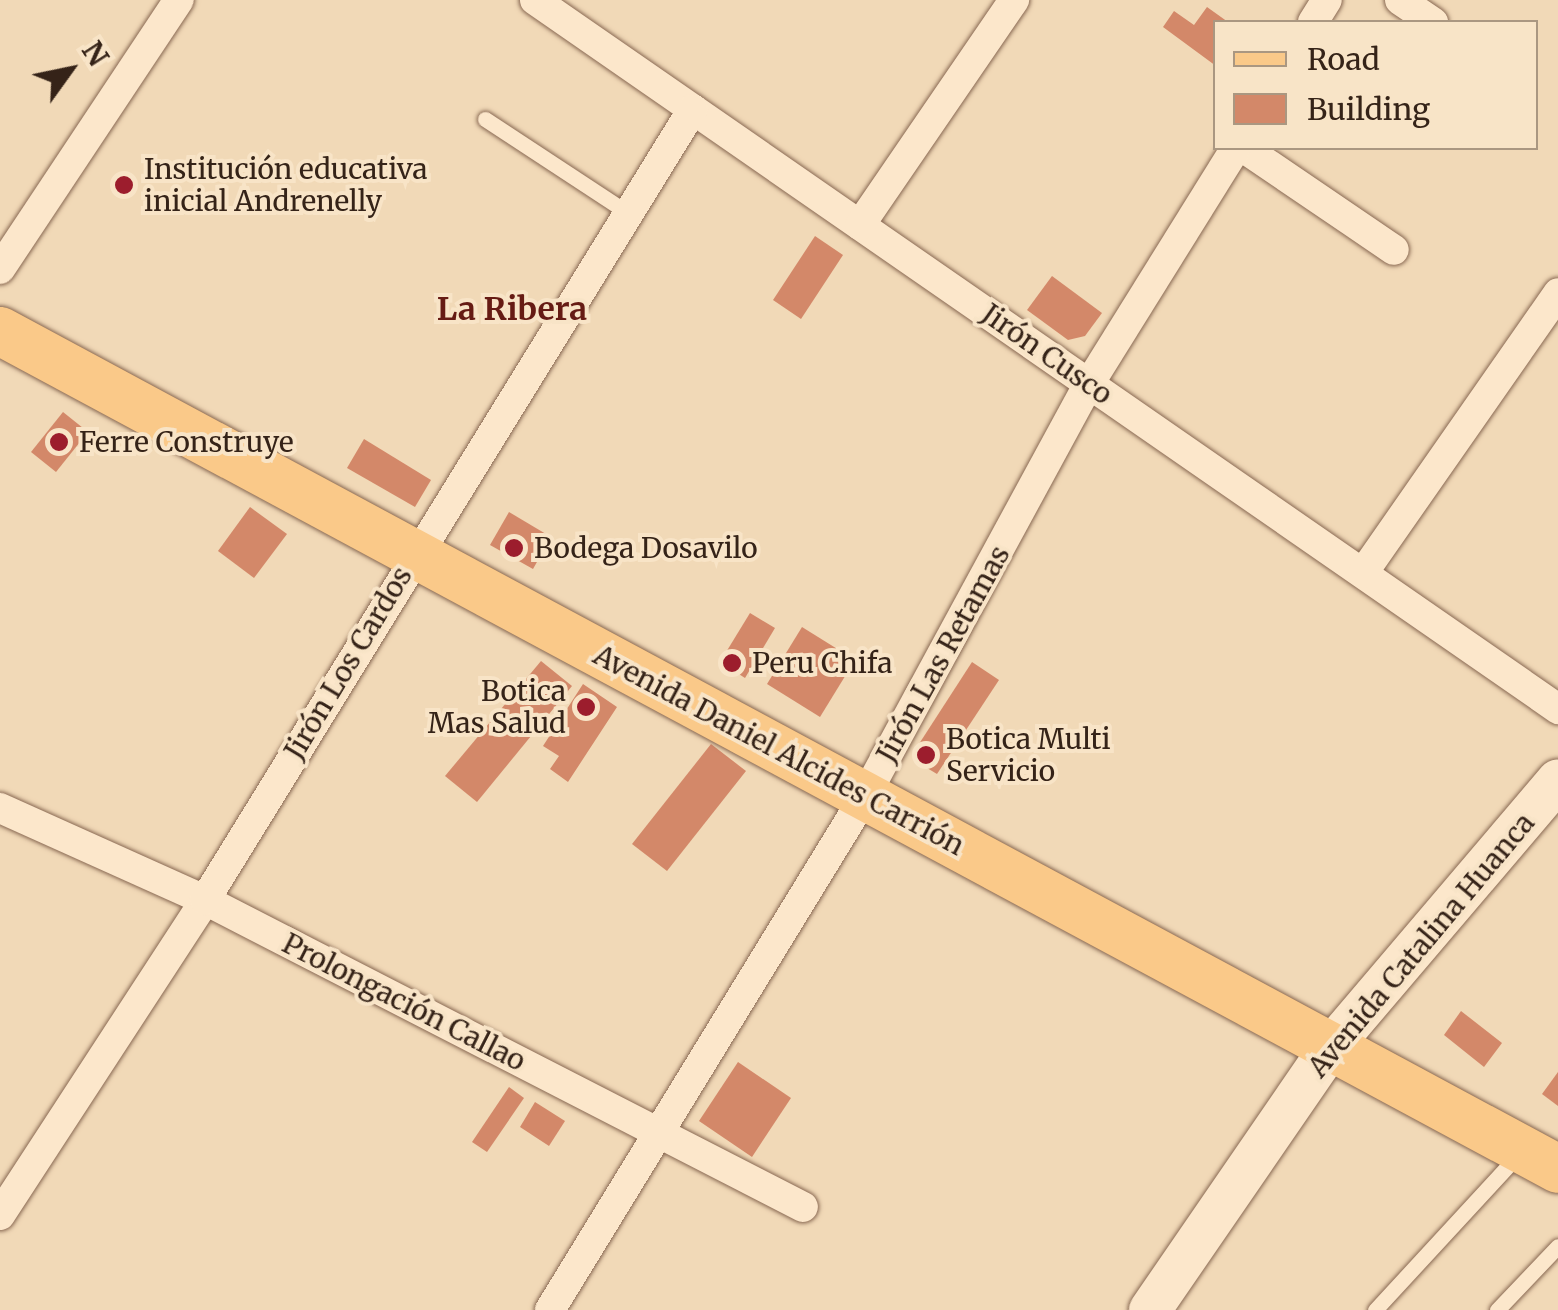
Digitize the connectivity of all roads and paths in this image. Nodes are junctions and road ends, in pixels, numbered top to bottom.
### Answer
1 (179, 0) edge
2 (535, 0) edge
3 (1014, 0) edge
4 (1400, 0) edge
5 (1430, 20) edge
6 (693, 109) junction
7 (485, 119) dead end
8 (1235, 150) edge
9 (1247, 150) edge
10 (628, 213) junction
11 (860, 225) junction
12 (1394, 250) dead end
13 (0, 270) edge
14 (1558, 293) edge
15 (0, 332) edge
16 (1090, 384) junction
17 (414, 554) junction
18 (1363, 574) junction
19 (1558, 709) edge
20 (1558, 780) edge
21 (865, 796) junction
22 (0, 808) edge
23 (205, 900) junction
24 (1331, 1046) junction
25 (659, 1133) junction
26 (1540, 1159) edge
27 (803, 1207) dead end
28 (0, 1215) edge
29 (1558, 1246) edge
30 (550, 1310) edge
31 (1150, 1310) edge
32 (1374, 1310) edge
33 (1496, 1310) edge

1 - 13 street
2 - 6 street, Jirón Cusco
3 - 11 street
4 - 5 street
6 - 10 street, Jirón Los Cardos
6 - 11 street, Jirón Cusco
7 - 10 lane
8 - 16 street, Jirón Las Retamas
9 - 12 street
10 - 17 street, Jirón Los Cardos
11 - 16 street, Jirón Cusco
14 - 18 street
15 - 17 main road, Avenida Daniel Alcides Carrión
16 - 18 street, Jirón Cusco
16 - 21 street, Jirón Las Retamas
17 - 21 main road, Avenida Daniel Alcides Carrión
17 - 23 street, Jirón Los Cardos
18 - 19 street, Jirón Cusco
20 - 24 street, Avenida Catalina Huanca
21 - 24 main road, Avenida Daniel Alcides Carrión
21 - 25 street, Jirón Las Retamas
22 - 23 street, Prolongación Callao
23 - 25 street, Prolongación Callao
23 - 28 street, Jirón Los Cardos
24 - 26 main road, Avenida Daniel Alcides Carrión
24 - 31 street, Avenida Catalina Huanca
25 - 27 street, Prolongación Callao
25 - 30 street, Jirón Las Retamas
26 - 32 lane
29 - 33 lane

